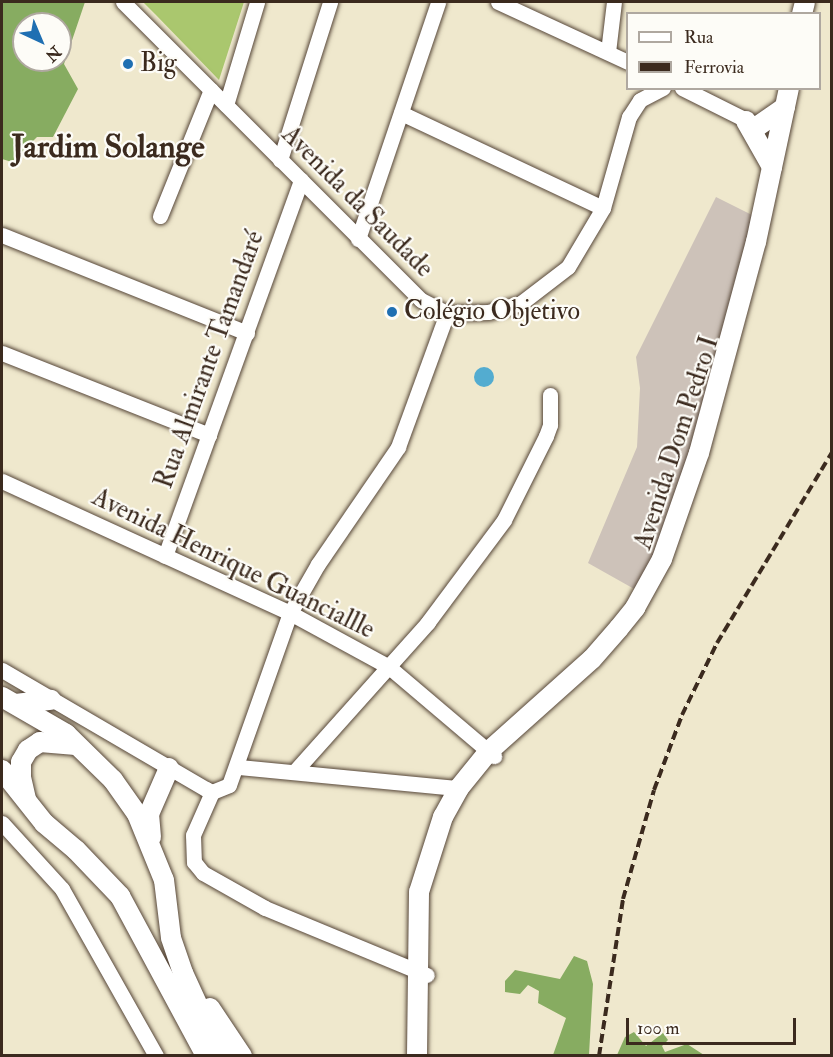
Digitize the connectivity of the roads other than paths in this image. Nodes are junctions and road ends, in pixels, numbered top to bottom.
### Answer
1 (123, 2) edge
2 (257, 2) edge
3 (330, 2) edge
4 (438, 2) edge
5 (498, 2) edge
6 (614, 2) edge
7 (608, 52) junction
8 (626, 61) edge
9 (211, 90) junction
10 (659, 90) edge
11 (686, 90) edge
12 (796, 90) edge
13 (787, 98) edge
14 (226, 105) junction
15 (401, 113) junction
16 (752, 123) junction
17 (784, 136) junction
18 (280, 160) junction
19 (772, 166) junction
20 (301, 180) junction
21 (603, 208) junction
22 (160, 216) dead end
23 (2, 235) edge
24 (358, 239) junction
25 (447, 313) junction
26 (247, 333) junction
27 (2, 352) edge
28 (549, 396) dead end
29 (209, 435) junction
30 (2, 482) edge
31 (165, 556) junction
32 (290, 613) junction
33 (389, 667) junction
34 (2, 670) edge
35 (9, 700) edge
36 (51, 700) junction
37 (79, 745) junction
38 (492, 754) junction
39 (238, 766) junction
40 (169, 768) junction
41 (2, 770) edge
42 (295, 771) junction
43 (459, 788) junction
44 (212, 792) junction
45 (28, 804) junction
46 (2, 823) edge
47 (152, 846) junction
48 (167, 900) junction
49 (422, 973) junction
50 (162, 977) junction
51 (422, 1023) junction
52 (156, 1056) edge
53 (191, 1056) edge
54 (206, 1056) edge
55 (221, 1056) edge
56 (242, 1056) edge
57 (417, 1056) edge
58 (425, 1056) edge

1 - 9 street, Avenida da Saudade
2 - 14 street
3 - 18 street
4 - 15 street
5 - 7 street
6 - 7 street
7 - 8 street
9 - 14 street, Avenida da Saudade
9 - 22 street
10 - 21 street, Avenida da Saudade
11 - 16 street
12 - 17 main road, Avenida Dom Pedro I
13 - 16 main road
13 - 17 main road, Avenida Dom Pedro I
14 - 18 street, Avenida da Saudade
15 - 21 street
15 - 24 street
16 - 17 street
16 - 19 main road
17 - 19 main road, Avenida Dom Pedro I
17 - 38 main road, Avenida Dom Pedro I
18 - 20 street, Avenida da Saudade
19 - 38 main road, Avenida Dom Pedro I
20 - 24 street, Avenida da Saudade
20 - 26 street, Rua Almirante Tamandaré
21 - 25 street, Avenida da Saudade
23 - 26 street
24 - 25 street, Avenida da Saudade
25 - 32 street
26 - 29 street, Rua Almirante Tamandaré
27 - 29 street
28 - 33 street
29 - 31 street, Rua Almirante Tamandaré
30 - 31 street, Avenida Henrique Guanciallle
31 - 32 street, Avenida Henrique Guanciallle
32 - 33 street, Avenida Henrique Guanciallle
32 - 39 street
33 - 38 street, Avenida Henrique Guanciallle
33 - 42 street
34 - 36 street
35 - 36 main road
35 - 37 main road
36 - 40 street
37 - 45 main road
37 - 47 main road
38 - 43 main road, Avenida Dom Pedro I
38 - 49 main road, Avenida Dom Pedro I
39 - 42 street
39 - 44 street
40 - 44 street
40 - 47 main road
41 - 45 main road
42 - 43 street
43 - 49 main road, Avenida Dom Pedro I
44 - 49 street
45 - 50 main road
46 - 52 street
47 - 48 main road
48 - 55 main road
48 - 56 main road
49 - 51 main road, Avenida Dom Pedro I
50 - 53 main road
50 - 54 main road
51 - 57 main road
51 - 58 main road

